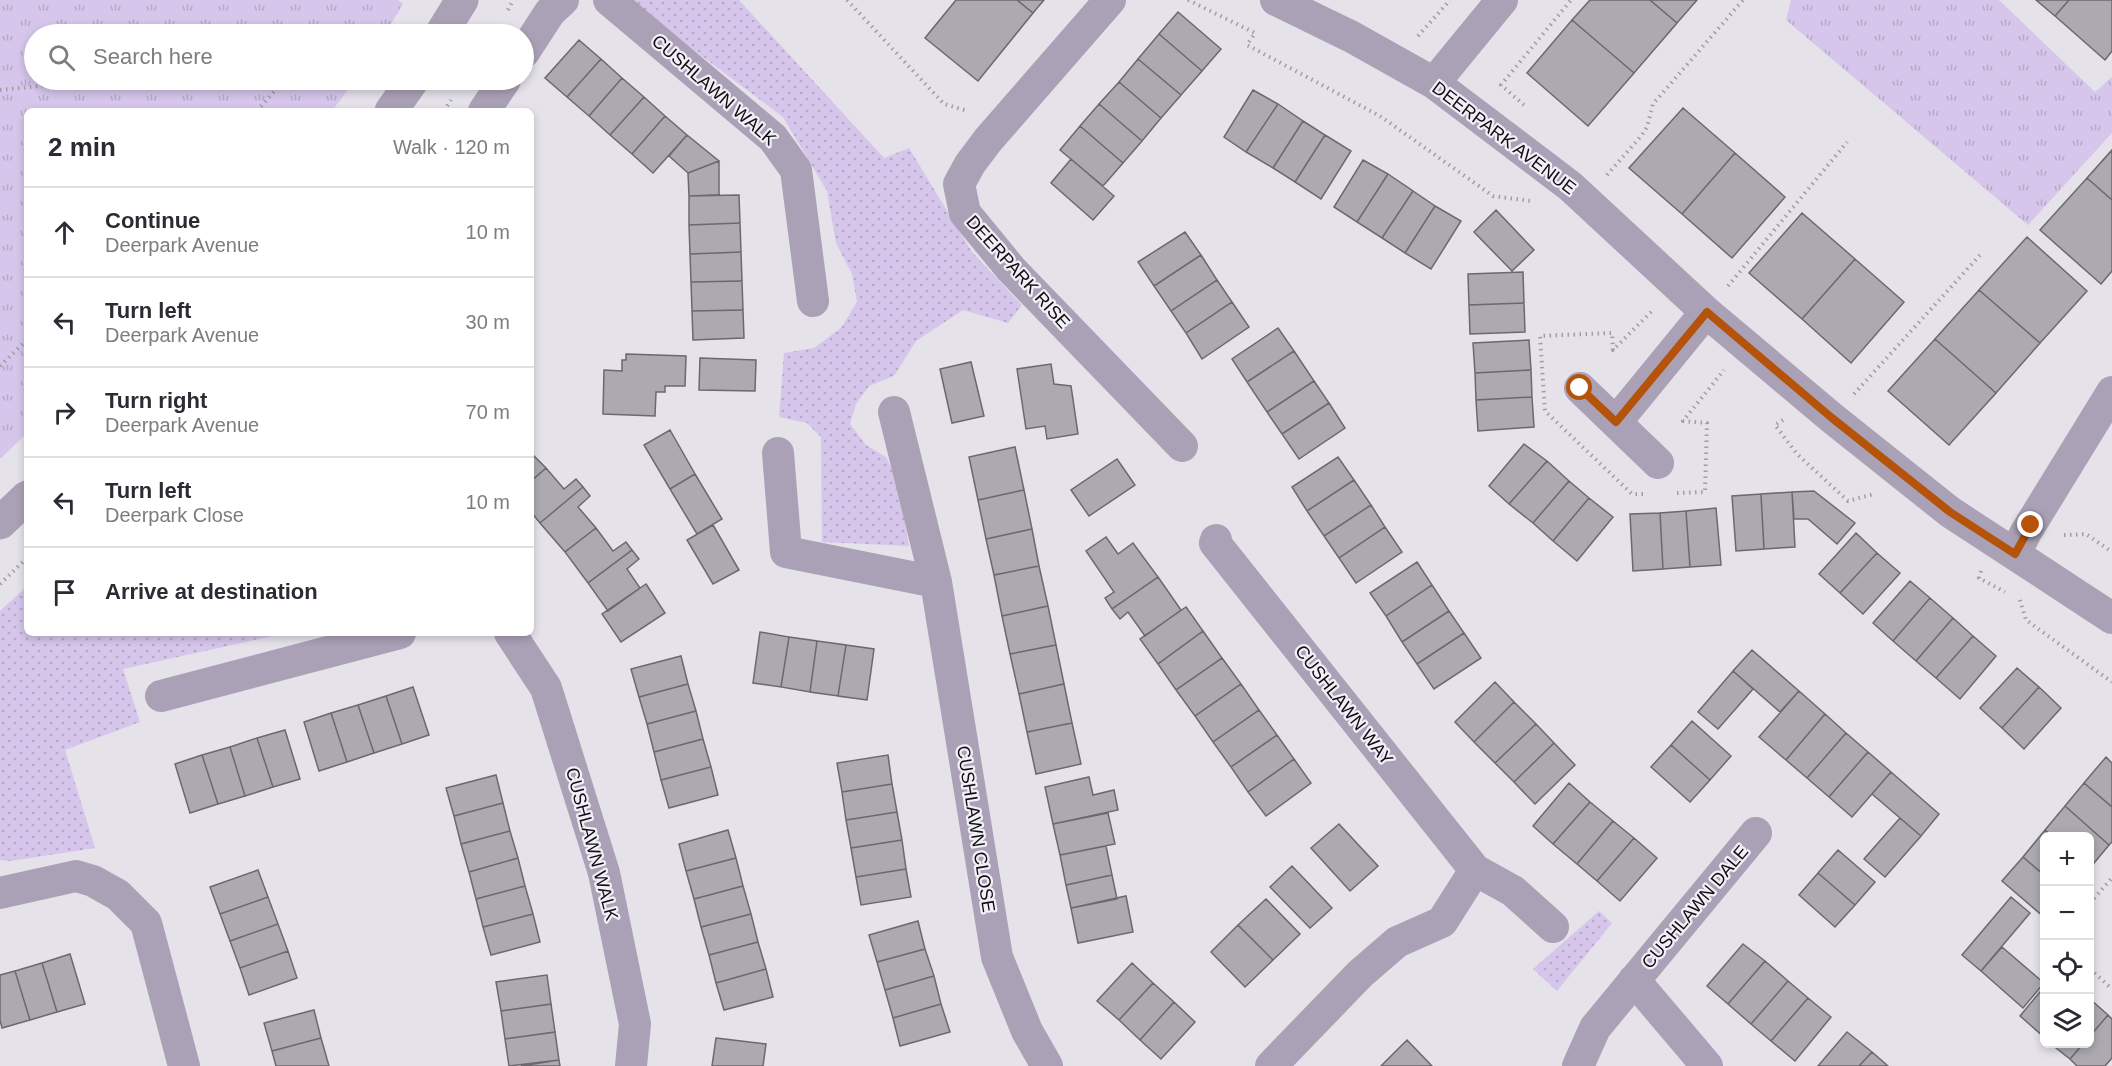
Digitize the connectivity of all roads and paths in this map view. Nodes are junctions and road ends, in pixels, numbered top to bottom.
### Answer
1 (462, 0) edge
2 (563, 0) edge
3 (609, 0) edge
4 (847, 0) edge
5 (1110, 0) edge
6 (1276, 0) edge
7 (1450, 0) edge
8 (1502, 0) edge
9 (1571, 0) edge
10 (1743, 0) edge
11 (447, 24) edge
12 (1409, 31) dead end
13 (534, 37) edge
14 (1434, 83) junction
15 (24, 88) edge
16 (0, 90) edge
17 (275, 90) edge
18 (406, 90) edge
19 (498, 90) edge
20 (259, 108) edge
21 (393, 108) edge
22 (486, 108) edge
23 (1527, 108) dead end
24 (974, 113) dead end
25 (1847, 142) dead end
26 (1606, 175) dead end
27 (1980, 255) dead end
28 (1728, 286) dead end
29 (813, 301) dead end
30 (1707, 312) junction
31 (24, 343) edge
32 (0, 366) edge
33 (1580, 388) dead end
34 (2112, 392) edge
35 (1854, 394) dead end
36 (894, 412) dead end
37 (1616, 422) junction
38 (1182, 446) dead end
39 (778, 453) dead end
40 (1658, 463) dead end
41 (24, 500) edge
42 (0, 523) edge
43 (2054, 536) dead end
44 (1216, 540) dead end
45 (2112, 552) edge
46 (2015, 554) junction
47 (24, 561) edge
48 (936, 582) junction
49 (0, 584) edge
50 (2112, 618) edge
51 (389, 636) edge
52 (512, 636) edge
53 (161, 696) dead end
54 (1756, 833) dead end
55 (1475, 870) junction
56 (2112, 878) edge
57 (0, 893) edge
58 (2094, 898) edge
59 (1553, 927) dead end
60 (2094, 973) edge
61 (1634, 980) junction
62 (2112, 989) edge
63 (184, 1066) edge
64 (632, 1066) edge
65 (1047, 1066) edge
66 (1271, 1066) edge
67 (1578, 1066) edge
68 (1707, 1066) edge

1 - 11 street
2 - 13 street
3 - 29 street, CUSHLAWN WALK
4 - 24 path
5 - 38 street, DEERPARK RISE
6 - 14 street, DEERPARK AVENUE
7 - 12 path
8 - 14 street
9 - 23 path
10 - 26 path
14 - 30 street, DEERPARK AVENUE
15 - 16 path
17 - 20 path
18 - 21 street
19 - 22 street
25 - 28 path
27 - 35 path
30 - 37 street
30 - 46 street, DEERPARK AVENUE
31 - 32 path
33 - 37 street
34 - 46 street
36 - 48 street, CUSHLAWN CLOSE
37 - 40 street
39 - 48 street
41 - 42 street
43 - 45 path
44 - 55 street, CUSHLAWN WAY
46 - 50 street, DEERPARK AVENUE
47 - 49 path
48 - 65 street, CUSHLAWN CLOSE
51 - 53 street
52 - 64 street, CUSHLAWN WALK
54 - 61 street, CUSHLAWN DALE
55 - 59 street, CUSHLAWN WAY
55 - 66 street
56 - 58 path
57 - 63 street
60 - 62 path
61 - 67 street, CUSHLAWN DALE
61 - 68 street, CUSHLAWN DALE

